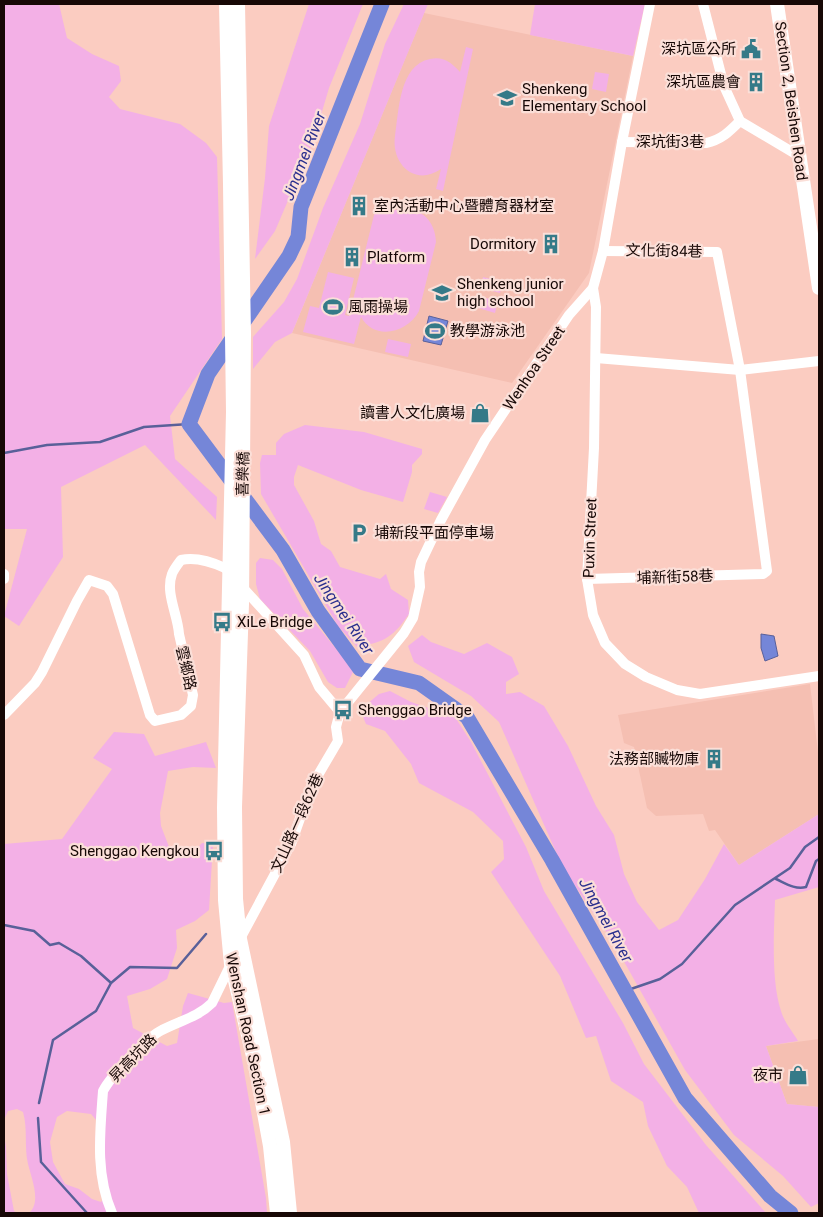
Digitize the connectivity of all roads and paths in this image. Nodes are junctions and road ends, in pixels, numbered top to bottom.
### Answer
1 (226, 4) edge
2 (238, 4) edge
3 (650, 4) edge
4 (704, 4) edge
5 (777, 4) edge
6 (740, 121) junction
7 (622, 142) junction
8 (799, 156) junction
9 (236, 183) junction
10 (603, 251) junction
11 (593, 288) junction
12 (819, 288) edge
13 (596, 358) junction
14 (819, 360) edge
15 (740, 370) junction
16 (4, 574) edge
17 (4, 579) edge
18 (587, 579) junction
19 (819, 676) edge
20 (342, 709) junction
21 (4, 715) edge
22 (231, 765) junction
23 (240, 939) junction
24 (231, 964) junction
25 (112, 1213) edge
26 (277, 1213) edge
27 (290, 1213) edge

1 - 9 main road
2 - 9 main road
3 - 7 street, Wenhoa Street
4 - 6 street
5 - 8 main road, Section 2, Beishen Road
6 - 7 street, 深坑街3巷
6 - 8 street
7 - 10 street, Wenhoa Street
8 - 12 main road, Section 2, Beishen Road
9 - 22 main road, 喜樂橋
10 - 11 street, Wenhoa Street
10 - 15 street, 文化街84巷
11 - 13 street, Puxin Street
11 - 20 street, Wenhoa Street
13 - 15 street
13 - 18 street, Puxin Street
14 - 15 street
15 - 18 street, 埔新街58巷
16 - 17 street
18 - 19 street, Puxin Street
20 - 21 street, 雲鄉路
20 - 23 street, 文山路一段62巷
22 - 23 main road, Wenshan Road Section 1
22 - 24 main road, Wenshan Road Section 1
23 - 24 street, 昇高坑路
23 - 27 main road, Wenshan Road Section 1
24 - 25 street, 昇高坑路
24 - 26 main road, Wenshan Road Section 1

